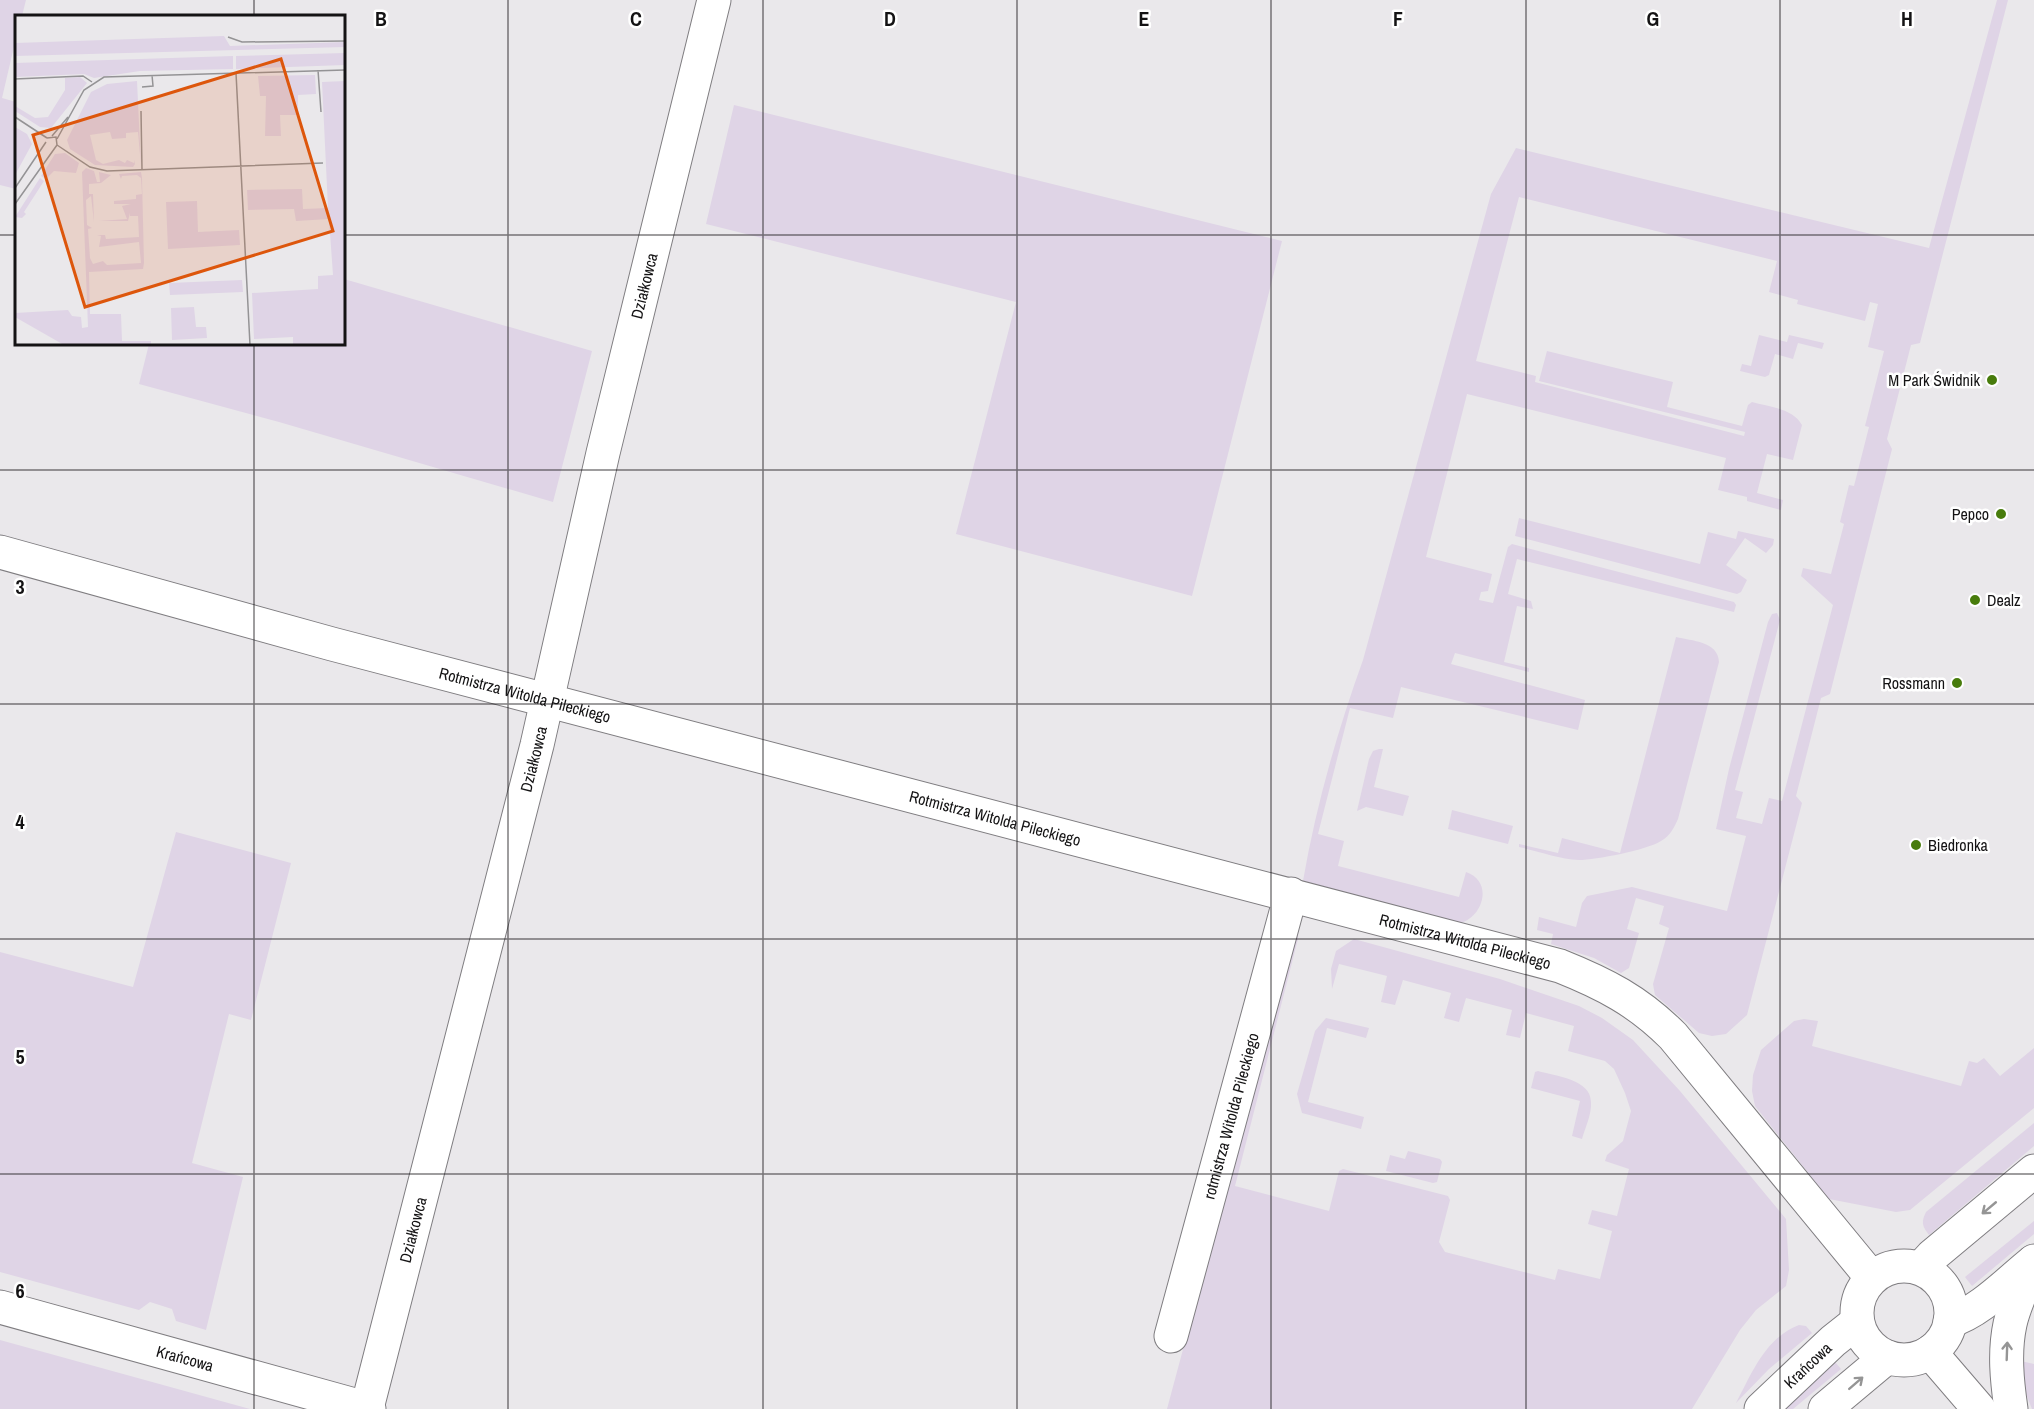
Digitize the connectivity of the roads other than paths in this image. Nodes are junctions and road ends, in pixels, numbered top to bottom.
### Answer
1 (714, 0) edge
2 (0, 552) edge
3 (546, 700) junction
4 (1291, 894) junction
5 (2034, 1171) edge
6 (2034, 1261) edge
7 (1921, 1268) junction
8 (1872, 1278) junction
9 (0, 1307) edge
10 (1950, 1320) junction
11 (1857, 1322) junction
12 (1171, 1336) dead end
13 (1930, 1352) junction
14 (1887, 1357) junction
15 (368, 1409) edge
16 (1761, 1409) edge
17 (1825, 1409) edge
18 (1979, 1409) edge
19 (2011, 1409) edge

1 - 3 street, Działkowca
2 - 3 street, Rotmistrza Witolda Pileckiego
3 - 4 street, Rotmistrza Witolda Pileckiego
3 - 15 street, Działkowca
4 - 8 street, Rotmistrza Witolda Pileckiego
4 - 12 street, rotmistrza Witolda Pileckiego
5 -> 7 street
6 - 10 street
19 -> 6 street
7 - 8 street
7 - 10 street
8 - 11 street
9 - 15 street, Krańcowa
10 - 13 street
11 - 14 street
11 - 16 street, Krańcowa
13 - 14 street
13 - 18 street
17 -> 14 street

